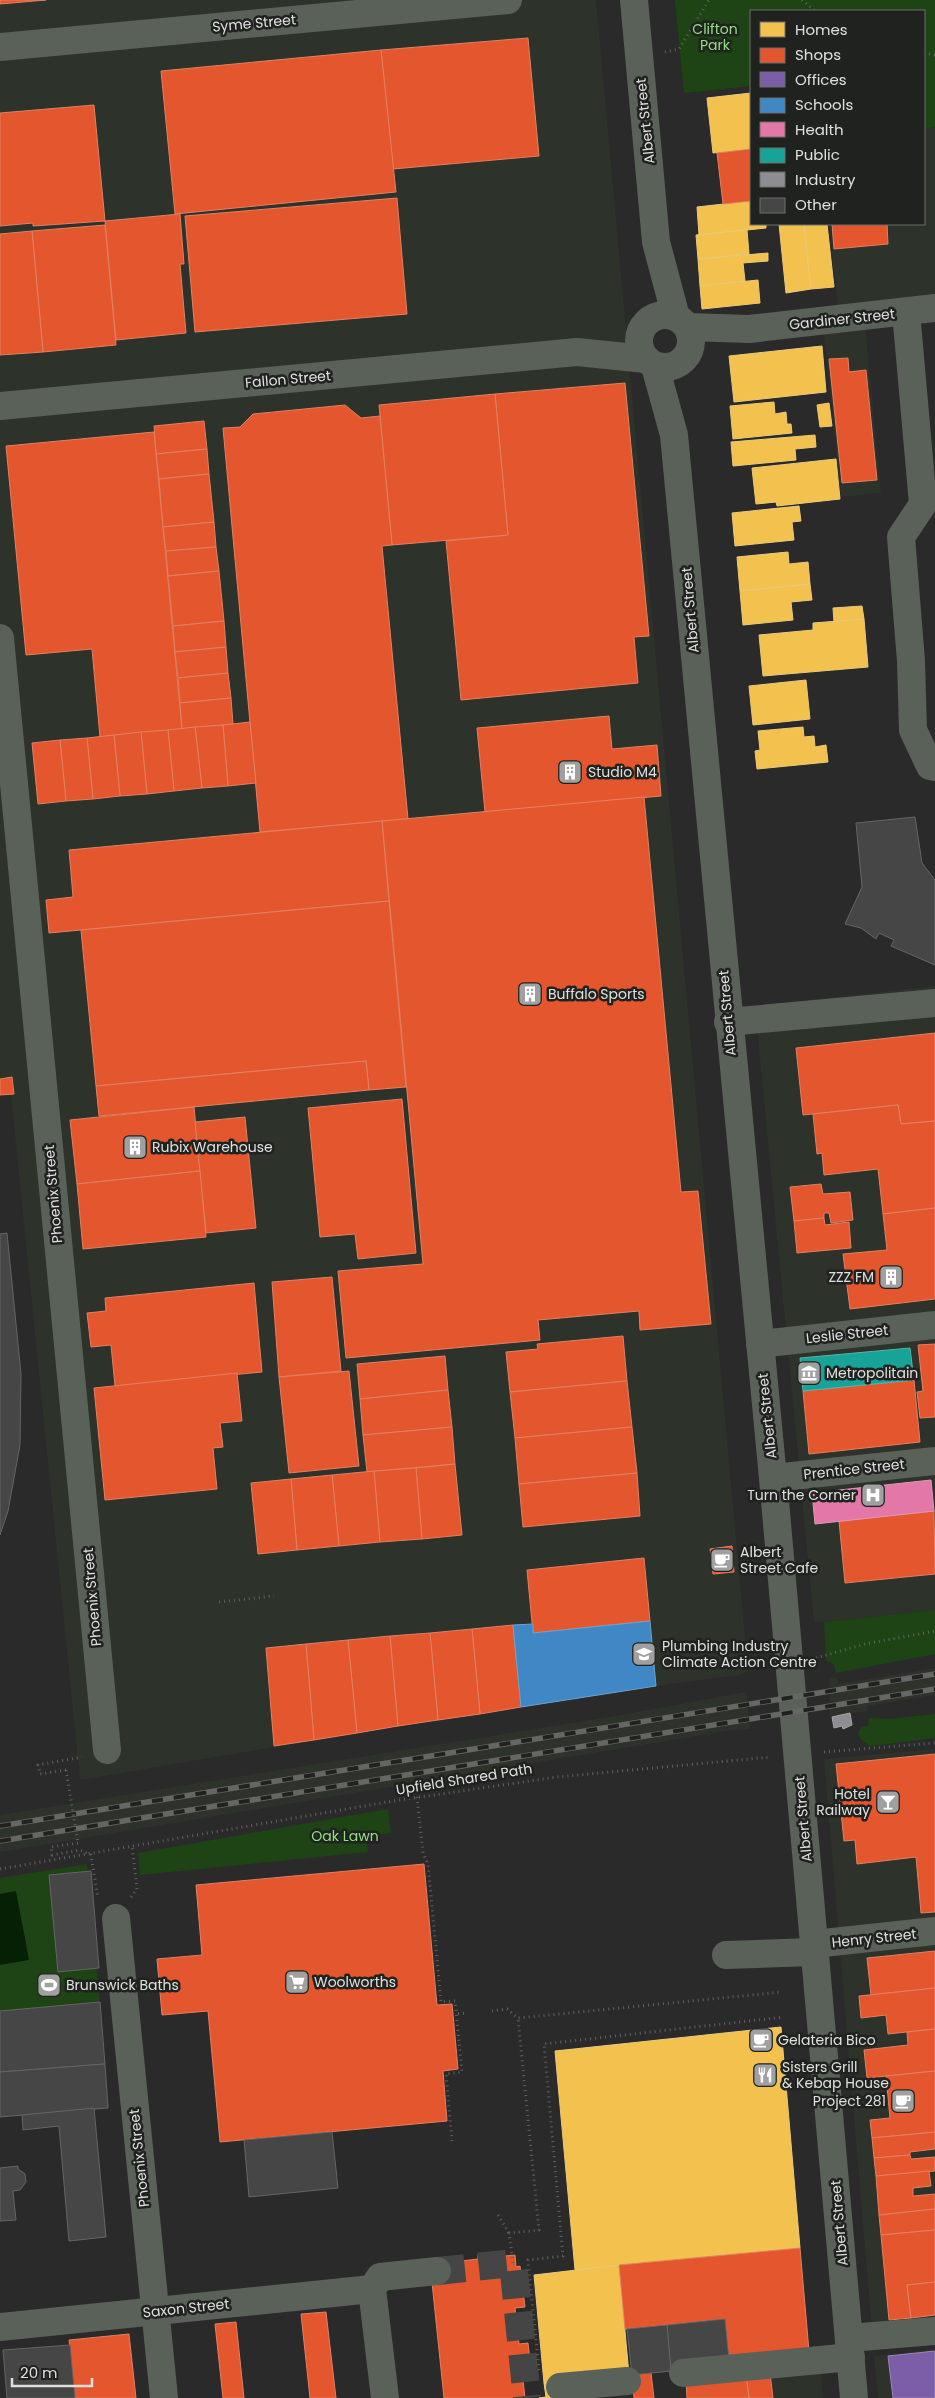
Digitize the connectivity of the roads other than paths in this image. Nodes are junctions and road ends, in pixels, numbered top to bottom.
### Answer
1 (508, 0) edge
2 (634, 0) edge
3 (0, 46) edge
4 (656, 242) junction
5 (935, 308) edge
6 (906, 312) junction
7 (645, 325) junction
8 (684, 338) junction
9 (577, 352) junction
10 (651, 363) junction
11 (0, 406) edge
12 (674, 435) junction
13 (0, 638) edge
14 (935, 766) edge
15 (935, 1003) edge
16 (728, 1022) junction
17 (935, 1324) edge
18 (760, 1344) junction
19 (935, 1461) edge
20 (773, 1478) junction
21 (107, 1750) dead end
22 (116, 1918) road end
23 (935, 1931) edge
24 (814, 1948) junction
25 (726, 1955) dead end
26 (437, 2271) tunnel mouth
27 (372, 2289) junction
28 (155, 2311) junction
29 (0, 2327) edge
30 (935, 2331) edge
31 (850, 2347) junction
32 (683, 2373) dead end
33 (627, 2381) dead end
34 (550, 2384) road end
35 (164, 2398) edge
36 (385, 2398) edge
37 (854, 2398) edge

1 - 3 street, Syme Street
2 - 4 street, Albert Street
4 - 7 street, Albert Street
4 - 8 street, Albert Street
5 - 6 street, Gardiner Street
6 - 8 street, Gardiner Street
6 - 14 street
7 - 8 street
7 - 9 street, Fallon Street
7 - 10 street
8 - 10 street
8 - 12 street, Albert Street
9 - 10 street, Fallon Street
9 - 11 street, Fallon Street
10 - 12 street, Albert Street
12 - 16 street, Albert Street
13 - 21 street, Phoenix Street
15 - 16 street
16 - 18 street, Albert Street
17 - 18 street, Leslie Street
18 - 20 street, Albert Street
19 - 20 street, Prentice Street
20 - 24 street, Albert Street
22 - 28 street, Phoenix Street
23 - 24 street, Henry Street
24 - 25 street, Henry Street
24 - 31 street, Albert Street
26 - 27 street
27 - 28 street, Saxon Street
27 - 36 street
28 - 29 street, Saxon Street
28 - 35 street, Phoenix Street
30 - 31 street
31 - 32 street
31 - 37 street, Albert Street
33 - 34 street

